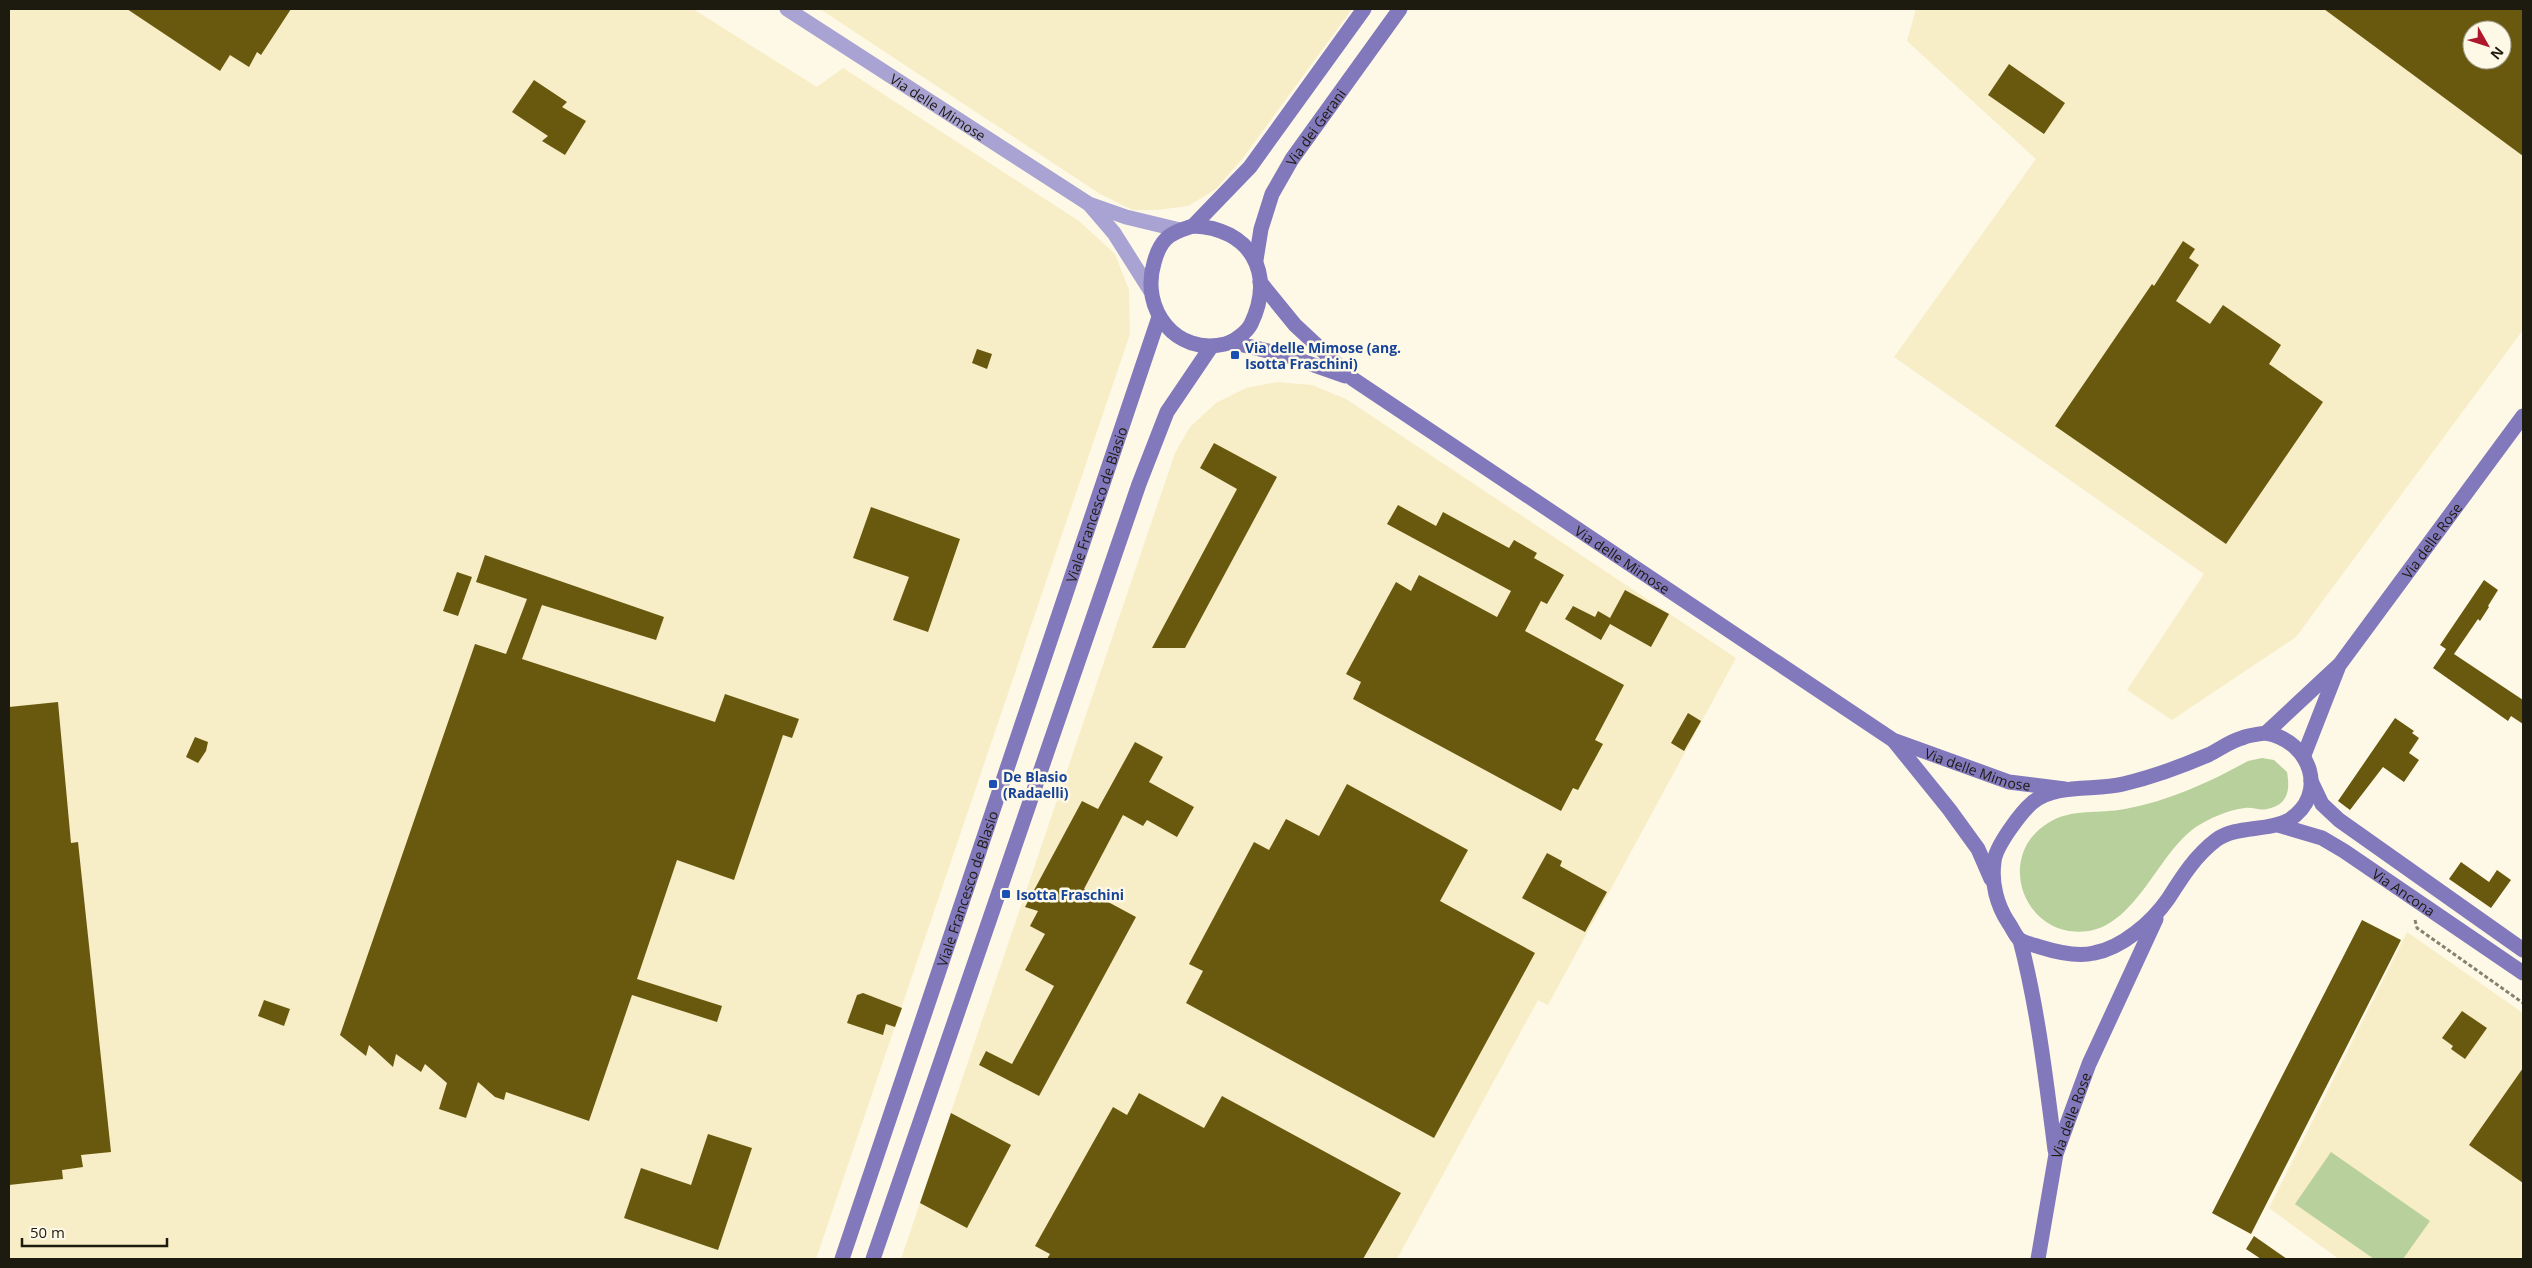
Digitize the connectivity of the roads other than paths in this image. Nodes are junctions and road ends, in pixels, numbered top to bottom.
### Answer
1 (787, 9) edge
2 (1364, 9) edge
3 (1400, 9) edge
4 (1089, 204) junction
5 (1186, 228) junction
6 (1256, 260) junction
7 (1260, 282) junction
8 (1150, 290) junction
9 (1159, 317) junction
10 (1231, 342) junction
11 (1211, 347) junction
12 (1352, 379) junction
13 (2523, 416) edge
14 (2340, 664) junction
15 (2266, 732) junction
16 (1893, 740) junction
17 (2304, 755) junction
18 (2311, 781) junction
19 (2066, 789) junction
20 (2278, 825) junction
21 (1994, 886) junction
22 (2161, 908) junction
23 (2020, 940) junction
24 (2523, 950) edge
25 (2523, 973) edge
26 (2056, 1154) junction
27 (842, 1259) edge
28 (873, 1259) edge
29 (2038, 1259) edge

1 - 4 street, Via delle Mimose
2 - 5 street
3 - 6 street, Via dei Gerani
4 - 5 street
4 - 8 street
5 - 6 street
5 - 8 street
6 - 7 street
7 - 10 street
7 - 12 street, Via delle Mimose
8 - 9 street
9 - 11 street
9 - 27 street, Viale Francesco de Blasio
10 - 11 street
10 - 12 street, Via delle Mimose
11 - 28 street
12 - 16 street, Via delle Mimose
13 - 14 street, Via delle Rose
14 - 15 street, Via delle Rose
14 - 17 street, Via delle Rose
15 - 17 street
15 - 19 street
16 - 19 street, Via delle Mimose
16 - 21 street, Via delle Mimose
17 - 18 street, Via Ancona
18 - 20 street
18 - 24 street, Via Ancona
19 - 21 street
20 - 22 street
20 - 25 street, Via Ancona
21 - 23 street, Via delle Rose
22 - 23 street
22 - 26 street, Via delle Rose
23 - 26 street, Via delle Rose
26 - 29 street

